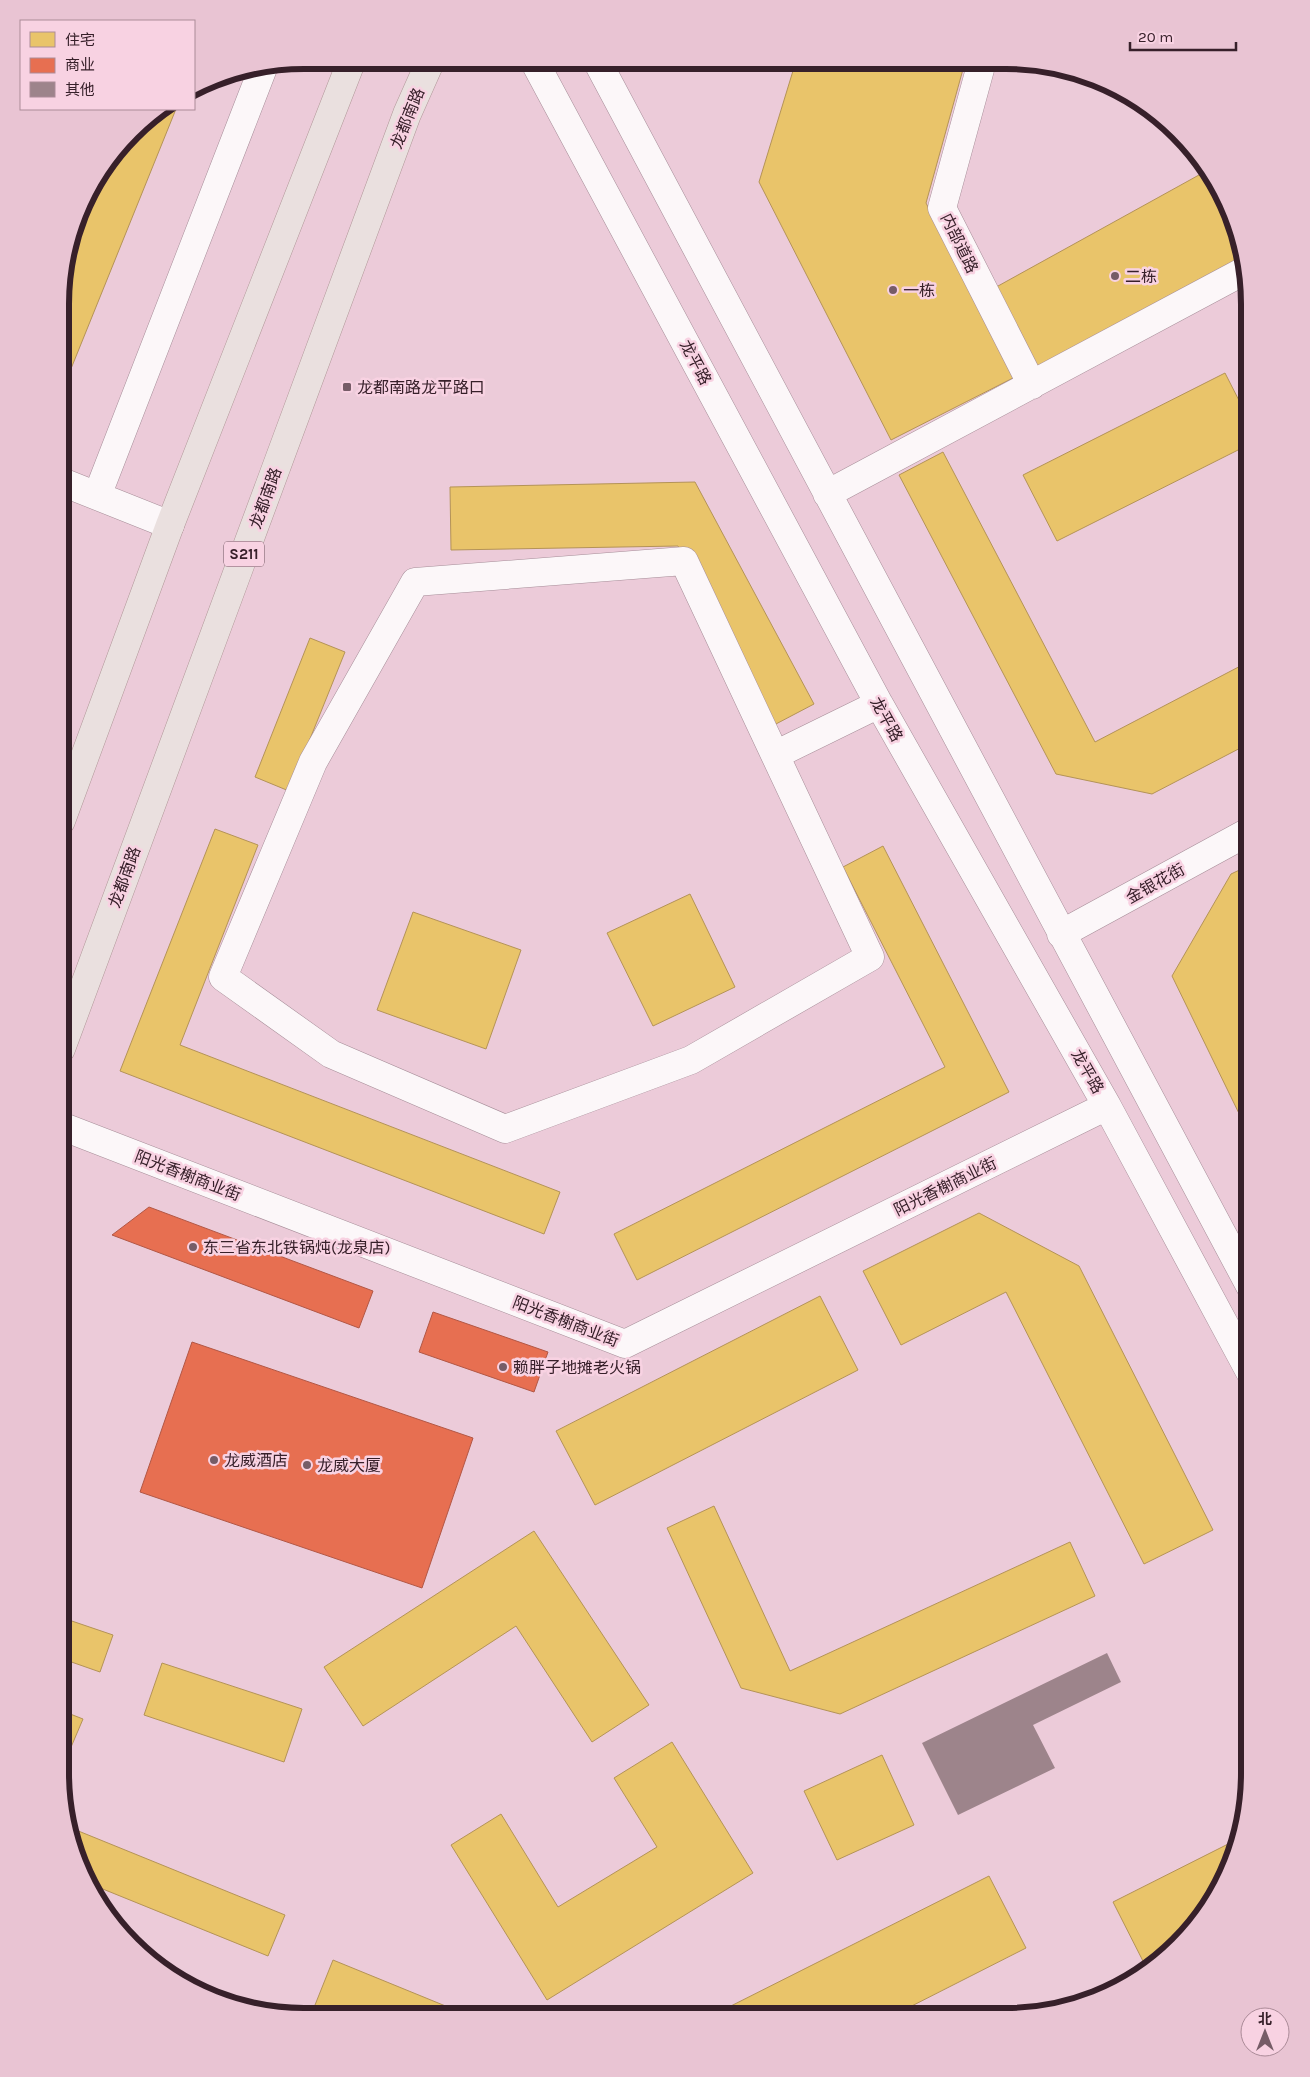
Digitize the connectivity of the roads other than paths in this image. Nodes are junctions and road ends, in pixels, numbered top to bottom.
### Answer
1 (348, 69) edge
2 (427, 69) edge
3 (538, 69) edge
4 (601, 69) edge
5 (980, 69) edge
6 (261, 73) edge
7 (1239, 274) edge
8 (1032, 385) junction
9 (69, 485) edge
10 (827, 494) junction
11 (97, 496) junction
12 (170, 525) junction
13 (879, 704) junction
14 (774, 755) junction
15 (69, 799) edge
16 (1241, 836) edge
17 (1061, 934) junction
18 (69, 1027) edge
19 (1108, 1106) junction
20 (69, 1129) edge
21 (1241, 1269) edge
22 (1241, 1355) edge

1 - 12 main road
2 - 18 main road, 龙都南路 / S211
3 - 13 street, 龙平路
4 - 10 street
5 - 8 street, 内部道路
6 - 11 street
7 - 8 street
8 - 10 street
9 - 11 street
10 - 17 street
11 - 12 street
12 - 15 main road
13 - 14 street
13 - 19 street, 龙平路
14 - 14 street
16 - 17 street, 金银花街
17 - 21 street
19 - 20 street, 阳光香榭商业街
19 - 22 street, 龙平路

